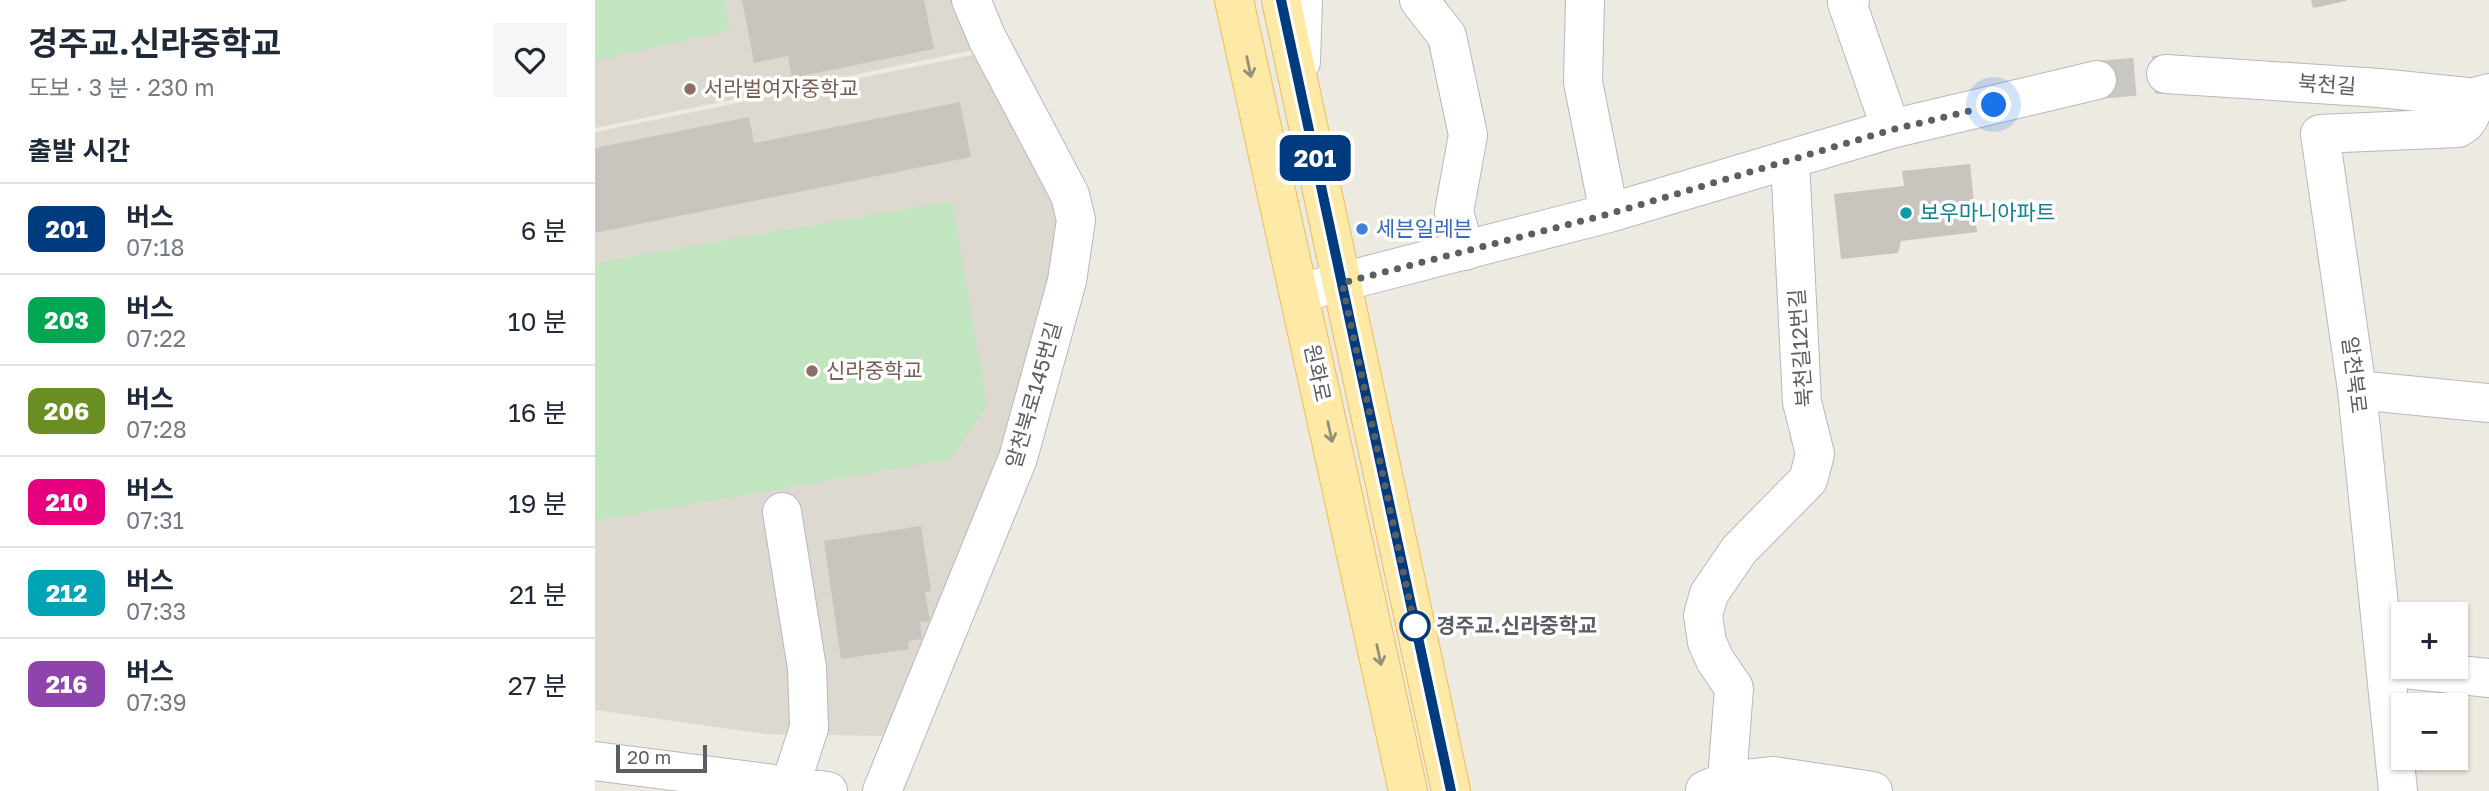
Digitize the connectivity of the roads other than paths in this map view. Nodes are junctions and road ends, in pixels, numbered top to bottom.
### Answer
1 (971, 0) edge
2 (1234, 0) edge
3 (1281, 0) edge
4 (1303, 0) edge
5 (1419, 0) edge
6 (1585, 0) edge
7 (1850, 0) edge
8 (2166, 74) tunnel mouth
9 (2097, 80) tunnel mouth
10 (1300, 89) junction
11 (2484, 96) edge
12 (1891, 130) junction
13 (1790, 160) junction
14 (1609, 214) junction
15 (1465, 251) junction
16 (1342, 283) junction
17 (1299, 293) junction
18 (2357, 390) junction
19 (2489, 403) edge
20 (782, 512) dead end
21 (2386, 667) junction
22 (2489, 678) edge
23 (595, 761) edge
24 (1715, 786) edge
25 (798, 789) edge
26 (828, 791) edge
27 (882, 791) edge
28 (1408, 791) edge
29 (1451, 791) edge
30 (1873, 791) edge
31 (2398, 791) edge

1 - 27 street, 알천북로145번길
2 -> 17 main road, 원화로
3 - 10 main road, 원화로
4 - 10 street
5 - 15 street
6 - 14 street
7 - 12 street
8 - 11 street, 북천길
9 - 12 street
10 - 16 main road, 원화로
11 - 18 street, 알천북로
12 - 13 street
13 - 14 street
13 - 24 street, 북천길12번길
14 - 15 street
15 - 16 street
16 - 17 street
16 - 29 main road, 원화로
17 -> 28 main road, 원화로
18 - 19 street
18 - 21 street, 알천북로
20 - 25 street
21 - 22 street
21 - 31 street, 알천북로
23 - 25 street
24 - 30 street
25 - 26 street

